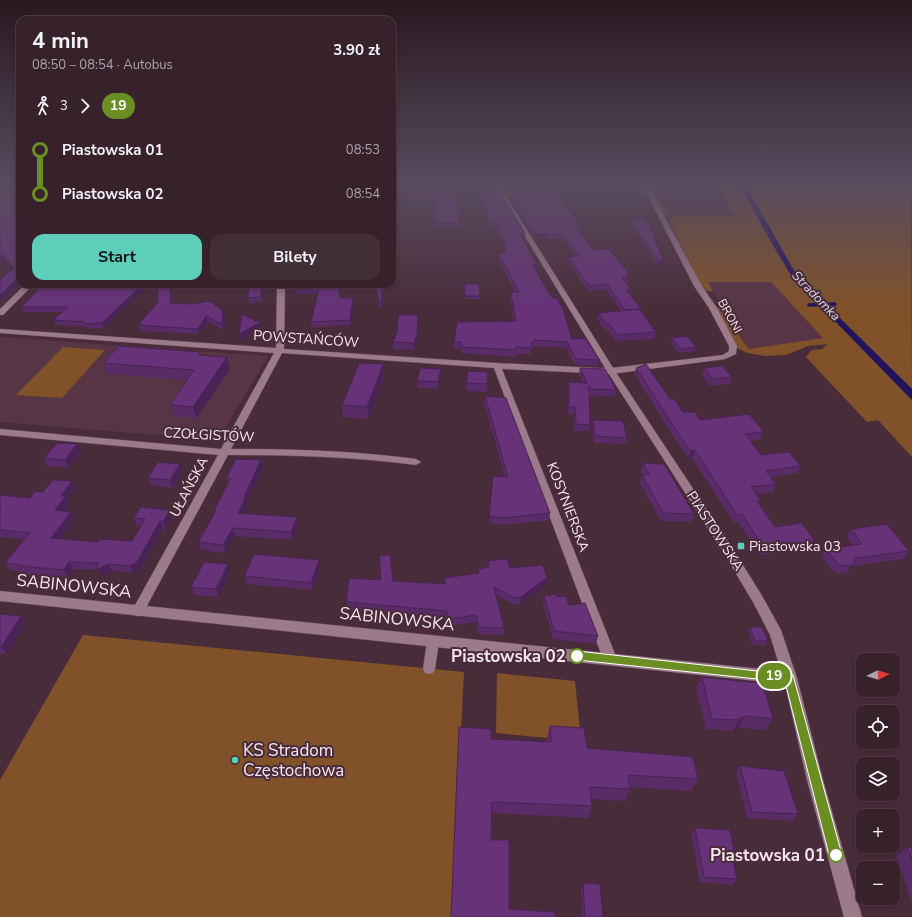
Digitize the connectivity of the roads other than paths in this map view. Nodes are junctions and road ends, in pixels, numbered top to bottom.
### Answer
1 (520, 225) edge
2 (666, 225) edge
3 (26, 288) edge
4 (281, 288) edge
5 (0, 313) edge
6 (0, 331) edge
7 (280, 350) junction
8 (497, 366) junction
9 (611, 371) junction
10 (0, 432) edge
11 (223, 452) junction
12 (416, 462) dead end
13 (0, 596) edge
14 (138, 611) junction
15 (433, 641) junction
16 (610, 659) junction
17 (430, 669) dead end
18 (790, 678) junction
19 (853, 917) edge

1 - 9 street, PIASTOWSKA
2 - 9 street, BRONI
3 - 5 street
4 - 7 street, UŁAŃSKA
6 - 7 street, POWSTAŃCÓW
7 - 8 street, POWSTAŃCÓW
7 - 11 street, UŁAŃSKA
8 - 9 street, POWSTAŃCÓW
8 - 16 street, KOSYNIERSKA
9 - 18 street, PIASTOWSKA
10 - 11 street, CZOŁGISTÓW
11 - 12 street, CZOŁGISTÓW
11 - 14 street, UŁAŃSKA
13 - 14 street, SABINOWSKA
14 - 15 street, SABINOWSKA
15 - 16 street, SABINOWSKA
15 - 17 lane
16 - 18 street, SABINOWSKA
18 - 19 street, PIASTOWSKA

